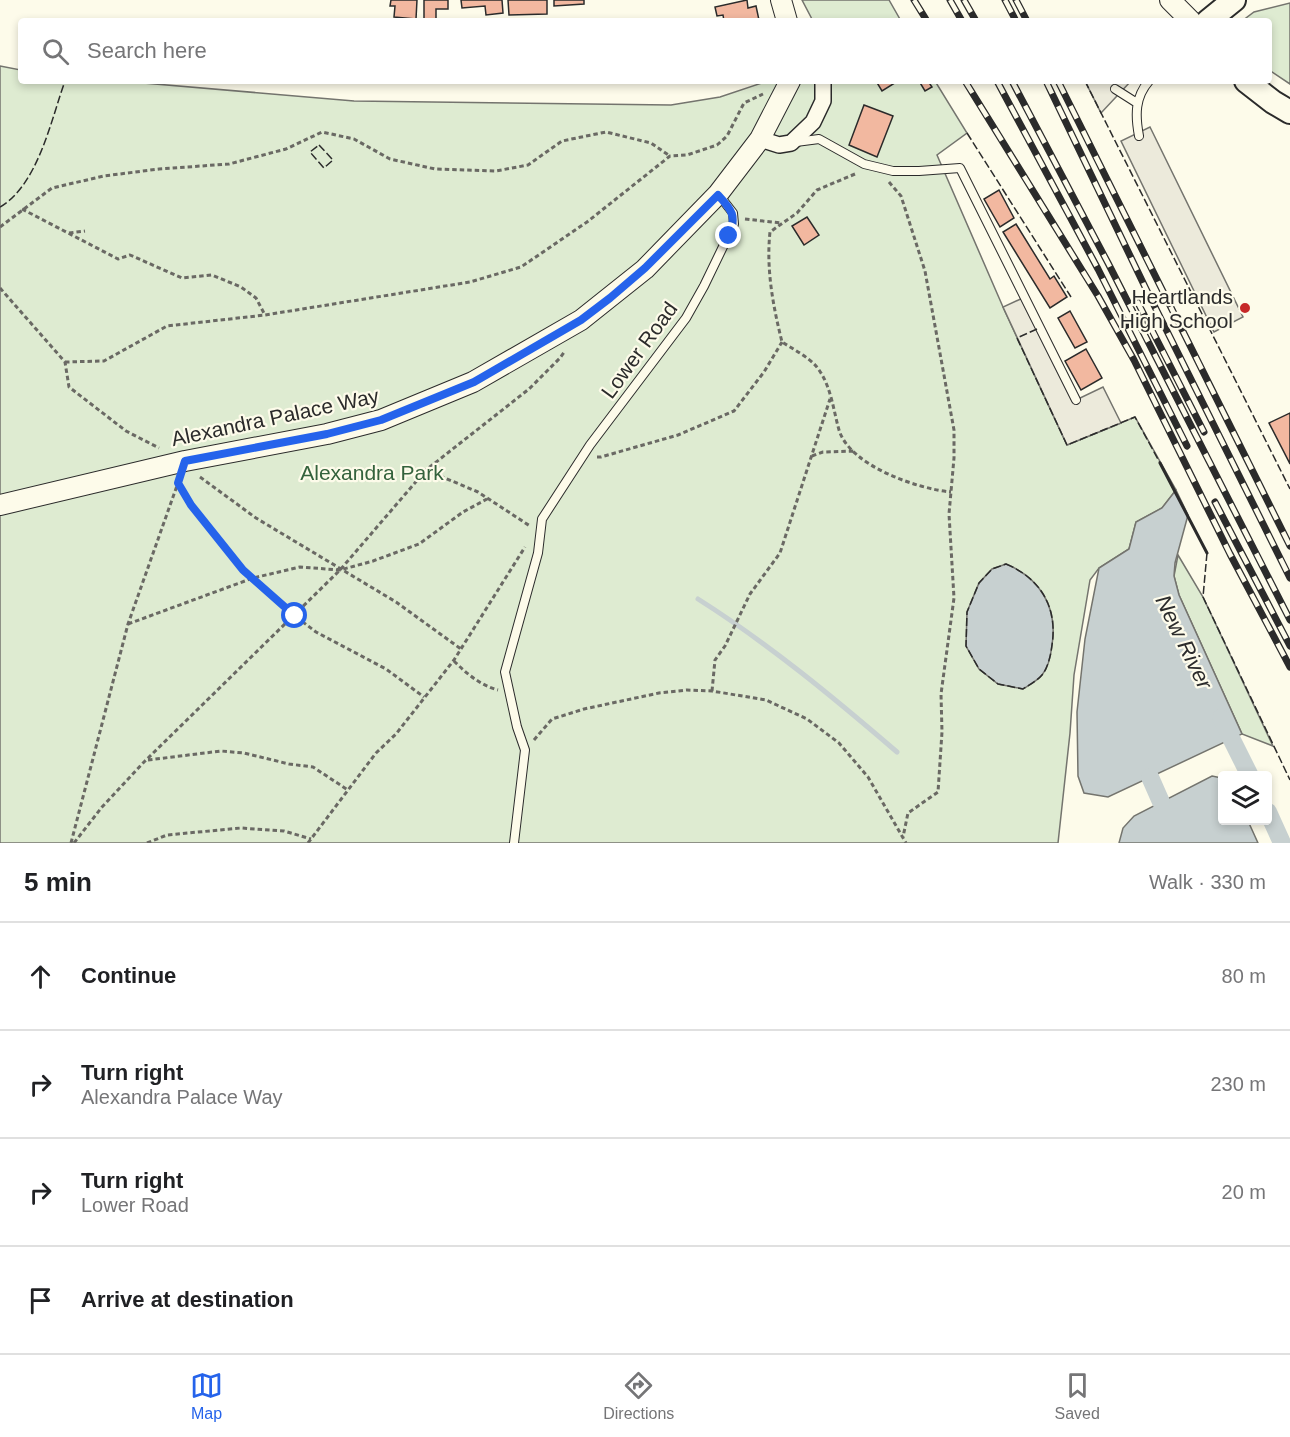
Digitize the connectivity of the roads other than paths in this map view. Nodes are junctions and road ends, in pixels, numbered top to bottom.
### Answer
1 (781, 0) edge
2 (1170, 0) edge
3 (1234, 0) edge
4 (786, 18) edge
5 (1188, 18) edge
6 (1212, 18) edge
7 (789, 84) edge
8 (823, 84) edge
9 (1147, 84) edge
10 (1250, 84) edge
11 (1115, 89) dead end
12 (1137, 103) junction
13 (1290, 112) edge
14 (1139, 136) dead end
15 (760, 138) junction
16 (792, 143) junction
17 (718, 195) junction
18 (1076, 400) dead end
19 (0, 505) edge
20 (514, 843) edge

1 - 4 street
2 - 5 street
3 - 6 main road
7 - 15 street, Alexandra Palace Way
8 - 16 street
9 - 12 lane
10 - 13 main road
11 - 12 lane
12 - 14 lane
15 - 16 street
15 - 17 street, Alexandra Palace Way
16 - 18 lane
17 - 19 street, Alexandra Palace Way
17 - 20 lane, Lower Road

